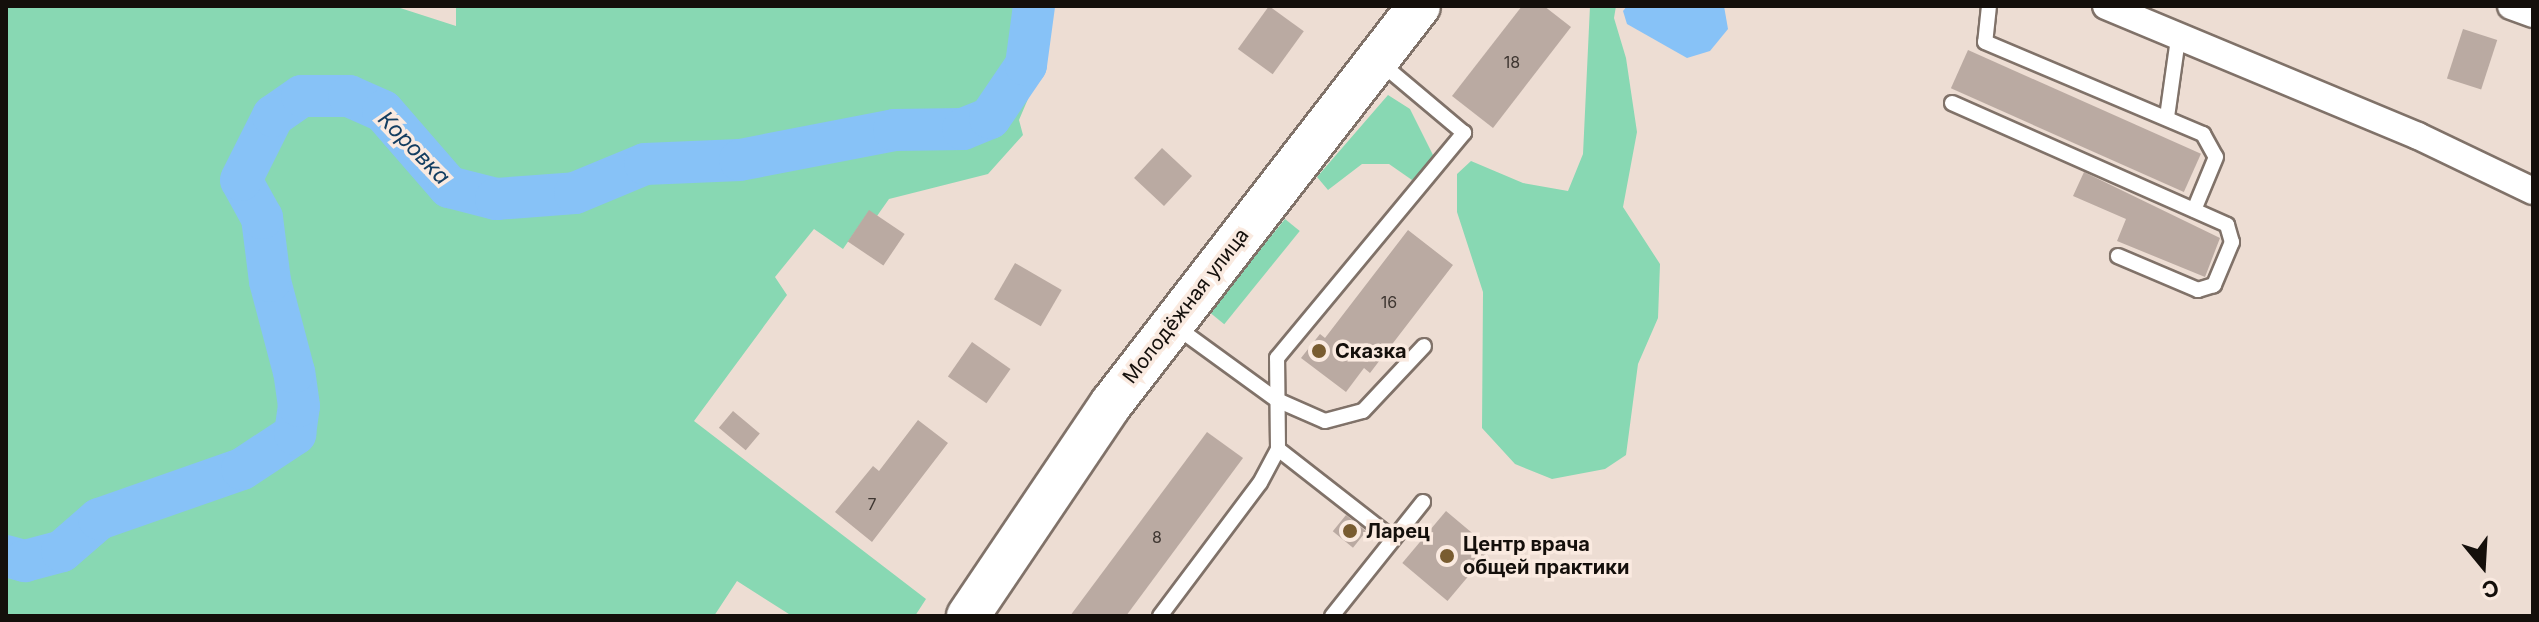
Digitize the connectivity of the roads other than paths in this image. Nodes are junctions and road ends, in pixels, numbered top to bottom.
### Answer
1 (1419, 6) edge
2 (1989, 6) edge
3 (2106, 6) edge
4 (2511, 6) edge
5 (2533, 14) edge
6 (2178, 39) junction
7 (1377, 60) junction
8 (1952, 103) dead end
9 (2167, 117) junction
10 (2533, 191) edge
11 (2194, 210) junction
12 (2118, 256) dead end
13 (1172, 324) junction
14 (1424, 346) dead end
15 (1277, 400) junction
16 (1278, 449) junction
17 (1423, 502) dead end
18 (1393, 539) junction
19 (968, 616) edge
20 (1160, 616) edge
21 (1332, 616) edge

1 - 7 main road, Молодёжная улица
2 - 9 lane
3 - 6 street
4 - 5 street
6 - 9 lane
6 - 10 street
7 - 13 main road, Молодёжная улица
7 - 15 lane
8 - 11 lane
9 - 11 lane
11 - 12 lane
13 - 15 lane
13 - 19 main road, Молодёжная улица
14 - 15 lane
15 - 16 lane
16 - 18 lane
16 - 20 lane
17 - 18 lane
18 - 21 lane

